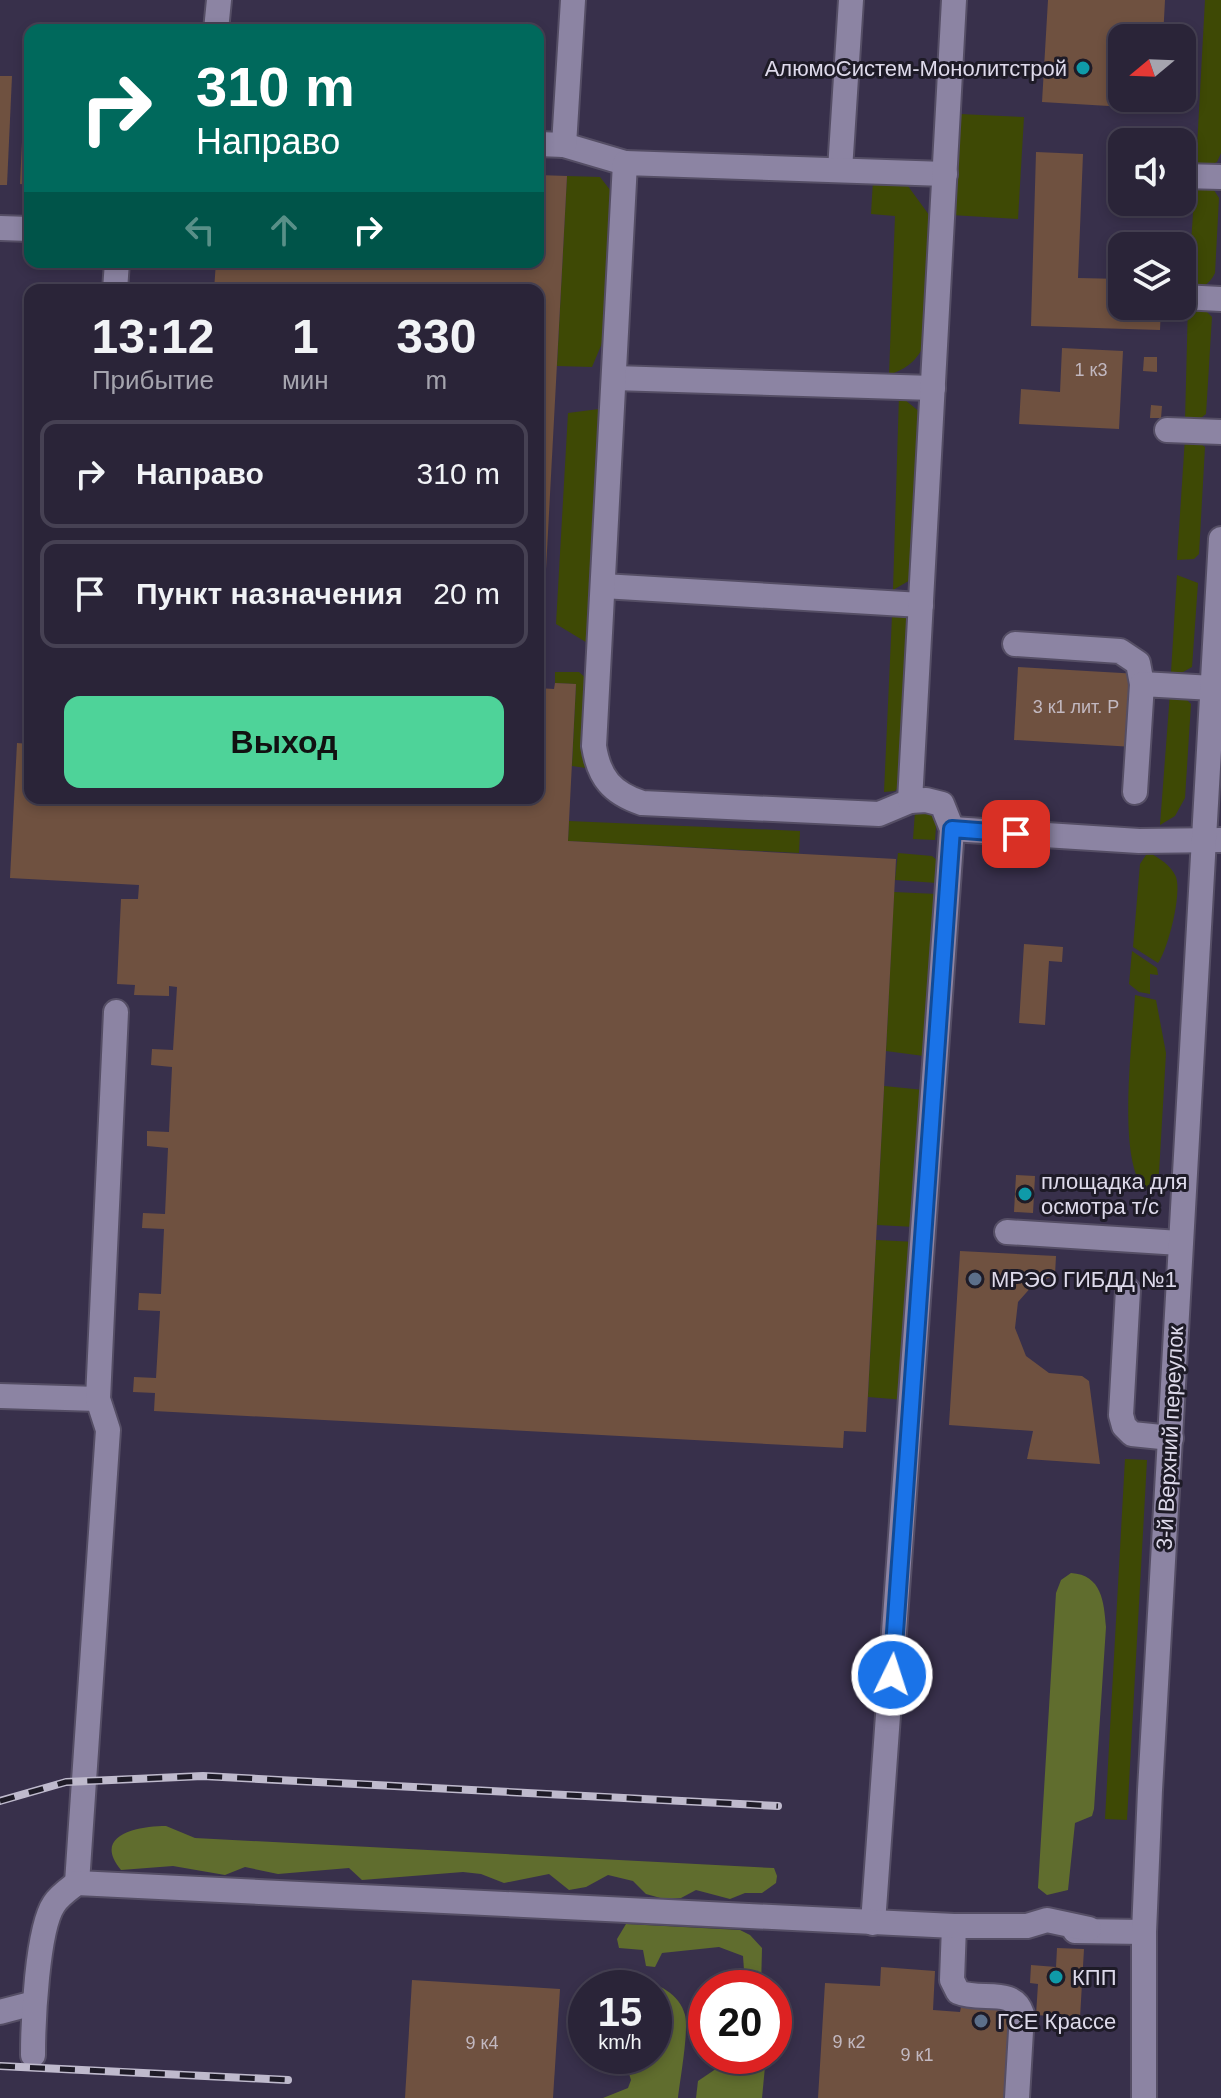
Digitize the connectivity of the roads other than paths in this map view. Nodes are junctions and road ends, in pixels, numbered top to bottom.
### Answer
1 (219, 0) edge
2 (573, 0) edge
3 (851, 0) edge
4 (954, 0) edge
5 (217, 24) edge
6 (544, 144) edge
7 (564, 145) junction
8 (625, 163) junction
9 (840, 170) junction
10 (945, 174) junction
11 (1196, 176) edge
12 (1221, 177) edge
13 (0, 228) edge
14 (24, 229) edge
15 (1196, 298) edge
16 (1221, 299) edge
17 (614, 378) junction
18 (933, 388) junction
19 (1167, 430) dead end
20 (1221, 432) edge
21 (1221, 539) edge
22 (603, 586) junction
23 (921, 605) junction
24 (1015, 644) dead end
25 (1142, 684) junction
26 (1213, 688) junction
27 (1135, 792) dead end
28 (910, 801) junction
29 (952, 829) junction
30 (1212, 840) edge
31 (116, 1012) dead end
32 (1007, 1232) dead end
33 (1180, 1243) junction
34 (1128, 1290) dead end
35 (0, 1396) edge
36 (98, 1399) junction
37 (1171, 1438) junction
38 (77, 1883) junction
39 (873, 1923) junction
40 (954, 1926) junction
41 (1144, 1932) junction
42 (34, 2003) junction
43 (0, 2012) edge
44 (33, 2055) dead end
45 (1017, 2098) edge
46 (1144, 2098) edge

1 - 5 street
2 - 7 street
3 - 9 street
4 - 10 street
6 - 7 street
7 - 8 street
8 - 9 street
8 - 17 street
9 - 10 street
10 - 18 street
11 - 12 street
13 - 14 street
15 - 16 street
17 - 18 street
17 - 22 street
18 - 23 street
19 - 20 street
21 - 26 street, 3-й Верхний переулок
22 - 23 street
22 - 28 street
23 - 28 street
24 - 25 street
25 - 26 street
25 - 27 street
26 - 30 street, 3-й Верхний переулок
28 - 29 street
29 - 30 street
29 - 39 street
30 - 33 street, 3-й Верхний переулок
31 - 36 street
32 - 33 street
33 - 37 street, 3-й Верхний переулок
34 - 37 street
35 - 36 street
36 - 38 street
37 - 41 street, 3-й Верхний переулок
38 - 39 street
38 - 42 street
39 - 40 street
40 - 41 street
40 - 45 street
41 - 46 street, 3-й Верхний переулок
42 - 43 street
42 - 44 street

